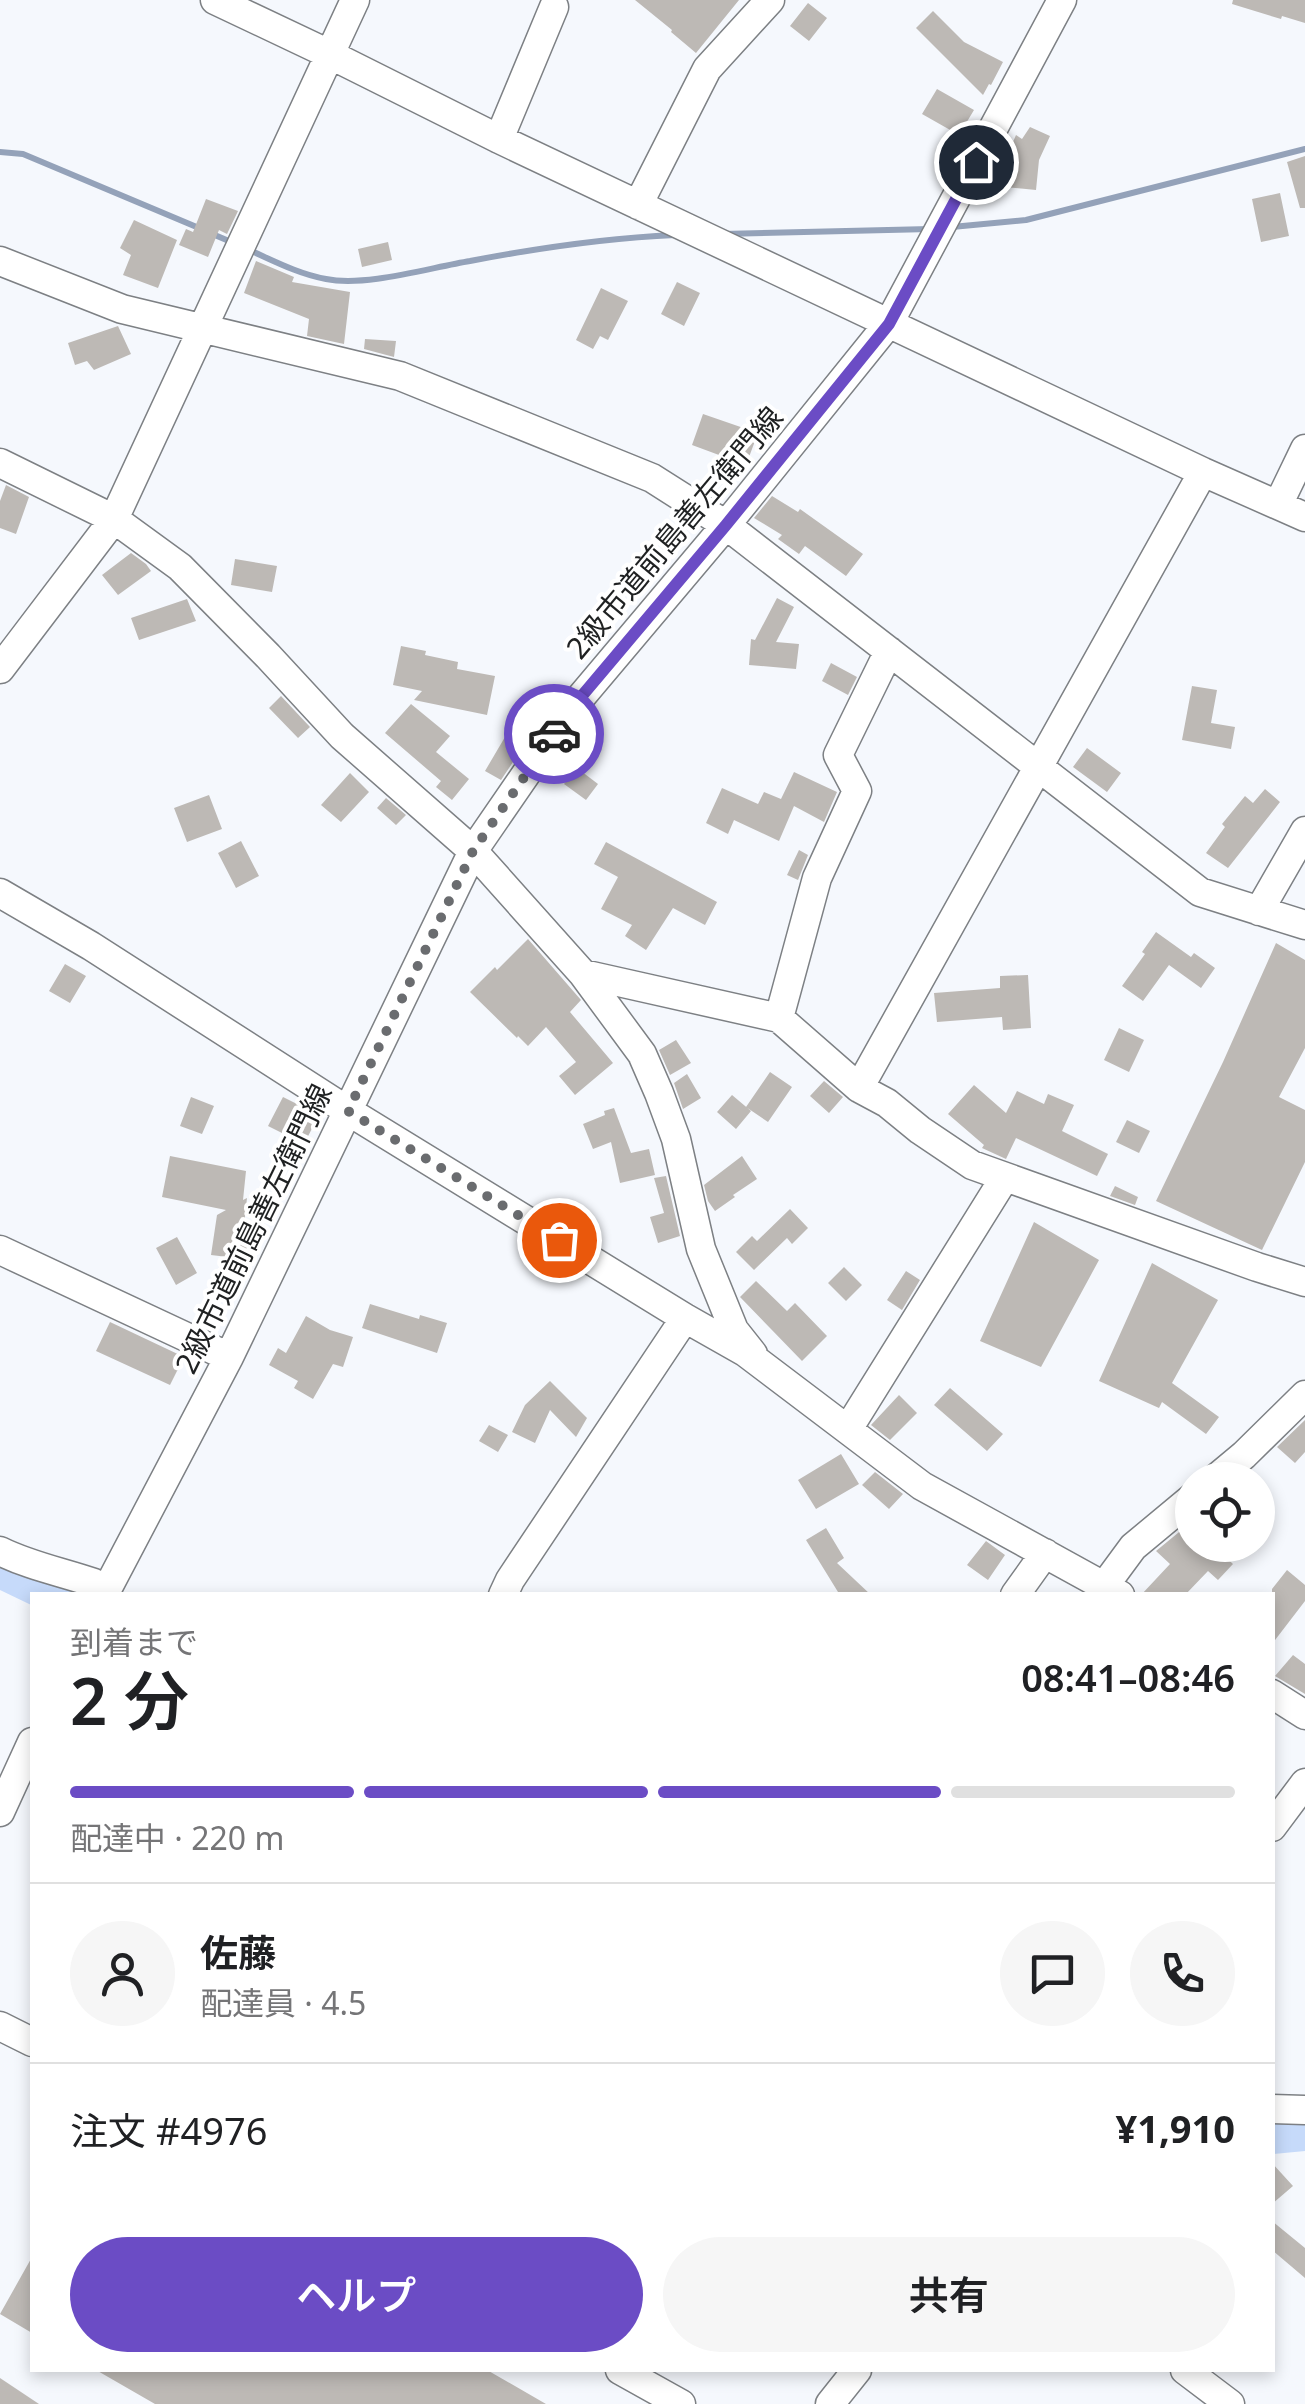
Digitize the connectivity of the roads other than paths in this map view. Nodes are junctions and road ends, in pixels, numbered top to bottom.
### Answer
1 (215, 0) edge
2 (355, 0) edge
3 (770, 0) edge
4 (1062, 0) edge
5 (554, 7) dead end
6 (329, 54) junction
7 (499, 138) junction
8 (638, 205) junction
9 (0, 262) edge
10 (889, 324) junction
11 (201, 330) junction
12 (1305, 449) edge
13 (0, 463) edge
14 (1204, 472) junction
15 (1278, 504) junction
16 (114, 518) junction
17 (1305, 518) edge
18 (726, 525) junction
19 (888, 652) junction
20 (0, 669) edge
21 (1038, 766) junction
22 (1305, 831) edge
23 (473, 851) junction
24 (0, 892) edge
25 (1260, 911) junction
26 (1305, 925) edge
27 (583, 974) junction
28 (779, 1018) junction
29 (859, 1088) junction
30 (348, 1111) junction
31 (1005, 1177) junction
32 (0, 1250) edge
33 (1305, 1282) edge
34 (685, 1318) junction
35 (228, 1356) junction
36 (760, 1363) junction
37 (1305, 1396) edge
38 (848, 1429) junction
39 (1236, 1462) edge
40 (1175, 1512) edge
41 (0, 1551) edge
42 (1045, 1553) junction
43 (1112, 1590) edge
44 (95, 1592) edge
45 (106, 1592) edge
46 (504, 1592) edge
47 (1017, 1592) edge
48 (1275, 1696) edge
49 (1305, 1715) edge
50 (30, 1746) edge
51 (1305, 1783) edge
52 (0, 1812) edge
53 (1275, 1823) edge
54 (0, 2026) edge
55 (30, 2041) edge
56 (1275, 2109) edge
57 (1305, 2110) edge
58 (624, 2372) edge
59 (855, 2372) edge
60 (1188, 2372) edge
61 (681, 2404) edge
62 (830, 2404) edge
63 (1230, 2404) edge

1 - 6 street
2 - 6 street
3 - 8 street
4 - 10 street, 2級市道前島善左衛門線
5 - 7 street
6 - 7 street
6 - 11 street
7 - 8 street
8 - 10 street
9 - 11 street
10 - 14 street
10 - 18 street, 2級市道前島善左衛門線
11 - 16 street
11 - 18 street
12 - 15 street
13 - 16 street
14 - 15 street
14 - 21 street
15 - 17 street
16 - 20 street
16 - 23 street
18 - 19 street
18 - 23 street, 2級市道前島善左衛門線
19 - 21 street
19 - 28 street
21 - 25 street
21 - 29 street
22 - 25 street
23 - 27 street
23 - 30 street, 2級市道前島善左衛門線
24 - 30 street
25 - 26 street
27 - 28 street
27 - 36 street
28 - 29 street
29 - 31 street
30 - 34 street
30 - 35 street, 2級市道前島善左衛門線
31 - 33 street
31 - 38 street
32 - 35 street
34 - 36 street
34 - 46 street
35 - 45 street, 2級市道前島善左衛門線
36 - 38 street
37 - 39 street
38 - 42 street
40 - 43 street
41 - 44 street
42 - 43 street
42 - 47 street
48 - 49 street
50 - 52 street
51 - 53 street
54 - 55 street
56 - 57 street
58 - 61 street
59 - 62 street
60 - 63 street

